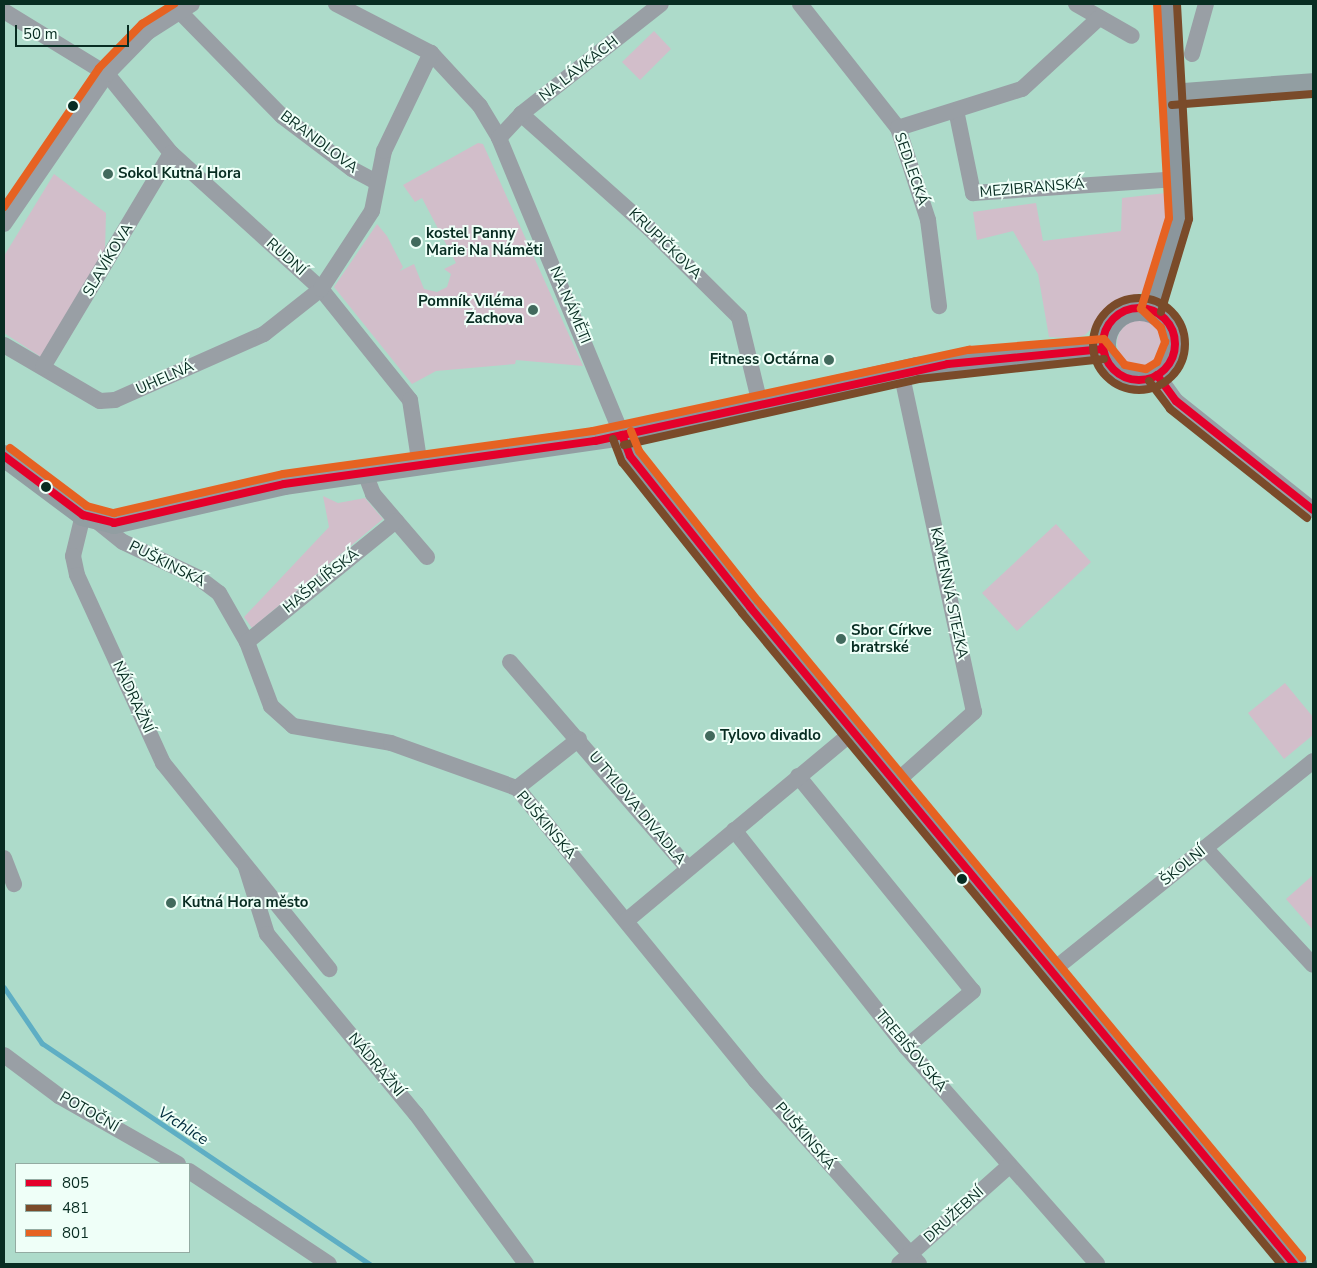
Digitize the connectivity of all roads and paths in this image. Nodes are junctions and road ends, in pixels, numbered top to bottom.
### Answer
1 (336, 4) edge
2 (661, 4) edge
3 (800, 4) edge
4 (1078, 4) edge
5 (1167, 4) edge
6 (1206, 4) edge
7 (186, 7) edge
8 (4, 11) edge
9 (1099, 18) junction
10 (1132, 36) dead end
11 (431, 53) junction
12 (1192, 54) dead end
13 (107, 74) junction
14 (1313, 84) edge
15 (1170, 95) junction
16 (956, 110) junction
17 (521, 114) junction
18 (898, 128) junction
19 (499, 138) junction
20 (171, 153) junction
21 (1176, 178) junction
22 (376, 180) junction
23 (4, 224) edge
24 (321, 289) junction
25 (939, 306) dead end
26 (1151, 309) junction
27 (4, 345) edge
28 (1104, 349) junction
29 (43, 367) junction
30 (901, 372) junction
31 (1157, 375) junction
32 (760, 404) junction
33 (622, 435) junction
34 (4, 456) edge
35 (420, 466) junction
36 (365, 473) junction
37 (1313, 510) edge
38 (90, 518) junction
39 (396, 521) junction
40 (427, 557) dead end
41 (247, 642) junction
42 (510, 662) dead end
43 (854, 731) junction
44 (580, 739) junction
45 (1313, 761) edge
46 (798, 776) junction
47 (896, 782) junction
48 (517, 788) junction
49 (734, 830) junction
50 (1205, 848) junction
51 (4, 858) edge
52 (243, 858) junction
53 (688, 868) junction
54 (14, 884) dead end
55 (626, 921) junction
56 (1313, 965) edge
57 (329, 969) dead end
58 (1052, 971) junction
59 (906, 1047) junction
60 (4, 1055) edge
61 (176, 1163) edge
62 (1009, 1166) junction
63 (190, 1172) edge
64 (909, 1261) edge
65 (329, 1264) edge
66 (526, 1264) edge
67 (1097, 1264) edge
68 (1294, 1264) edge

1 - 11 street, NA NÁMĚTI
2 - 17 street, NA LÁVKÁCH
3 - 18 street, SEDLECKÁ
4 - 9 street
5 - 15 main road
6 - 12 street
7 - 13 street
7 - 22 street, BRANDLOVA
8 - 13 street, RUDNÍ
9 - 10 street
9 - 16 street
11 - 19 street, NA NÁMĚTI
11 - 22 street
13 - 20 street, RUDNÍ
13 - 23 street
14 - 15 street
15 - 21 main road
16 - 18 street
16 - 21 street, MEZIBRANSKÁ
17 - 19 street, NA LÁVKÁCH
17 - 32 street, KRUPIČKOVA
18 - 25 street, SEDLECKÁ
19 - 33 street, NA NÁMĚTI
20 - 24 street, RUDNÍ
20 - 29 street, SLAVÍKOVA
21 - 26 main road
22 - 24 street, BRANDLOVA
24 - 29 street, UHELNÁ
24 - 35 street, RUDNÍ
26 - 28 main road
26 - 31 main road
27 - 29 street, UHELNÁ
28 - 30 main road
28 - 31 main road
30 - 32 main road
30 - 47 street, KAMENNÁ STEZKA
31 - 37 street
32 - 33 main road
33 - 35 street
33 - 43 main road
34 - 38 street
35 - 36 street
36 - 38 street
36 - 39 street
38 - 41 street, PUŠKINSKÁ
38 - 52 street, NÁDRAŽNÍ
39 - 40 street
39 - 41 street, HAŠPLÍŘSKÁ
41 - 48 street, PUŠKINSKÁ
42 - 44 street
43 - 46 street
43 - 47 main road
44 - 48 street, U TYLOVA DIVADLA
44 - 53 street, U TYLOVA DIVADLA
45 - 50 street, ŠKOLNÍ
46 - 49 street
46 - 59 street
47 - 58 main road
48 - 55 street, PUŠKINSKÁ
49 - 53 street
49 - 59 street, TREBIŠOVSKÁ
50 - 56 street
50 - 58 street, ŠKOLNÍ
51 - 54 street
52 - 57 street, NÁDRAŽNÍ
52 - 66 street, NÁDRAŽNÍ
53 - 55 street
55 - 64 street, PUŠKINSKÁ
58 - 68 main road
59 - 62 street, TREBIŠOVSKÁ
60 - 61 street, POTOČNÍ
62 - 64 street, DRUŽEBNÍ
62 - 67 street, TREBIŠOVSKÁ
63 - 65 street

